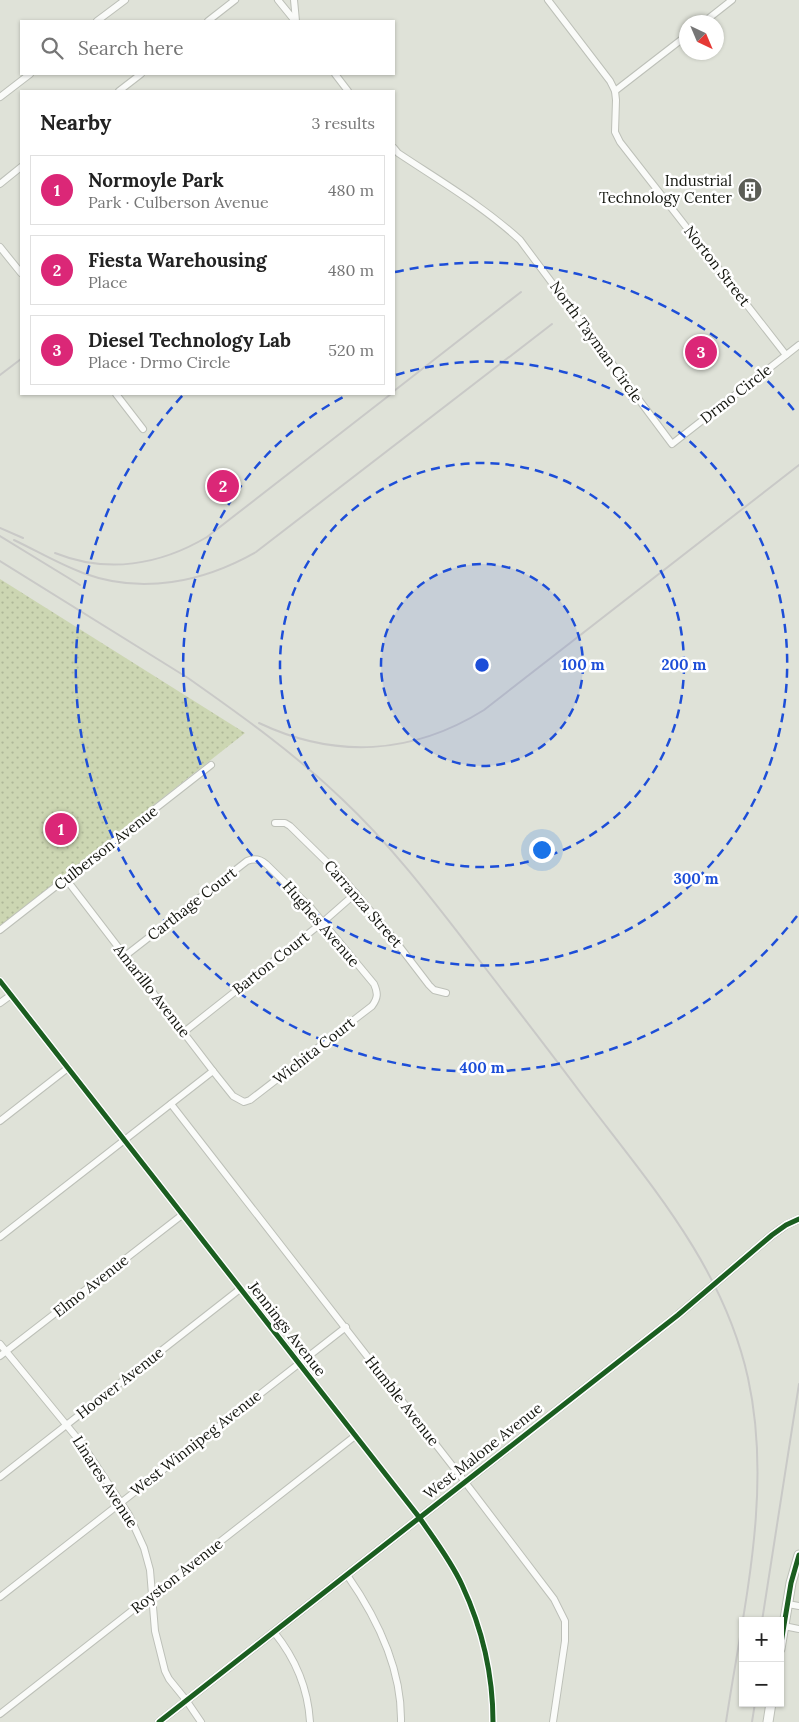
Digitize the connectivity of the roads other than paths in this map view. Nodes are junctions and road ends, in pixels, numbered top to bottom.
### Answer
1 (125, 0) edge
2 (235, 0) edge
3 (278, 0) edge
4 (294, 0) edge
5 (548, 0) edge
6 (732, 0) edge
7 (713, 15) edge
8 (98, 20) edge
9 (209, 20) edge
10 (294, 20) edge
11 (295, 20) edge
12 (679, 41) edge
13 (29, 75) edge
14 (140, 75) edge
15 (336, 75) edge
16 (119, 90) edge
17 (347, 90) edge
18 (615, 91) junction
19 (0, 97) edge
20 (395, 149) edge
21 (20, 169) edge
22 (0, 184) edge
23 (0, 247) edge
24 (20, 272) edge
25 (799, 345) edge
26 (786, 355) junction
27 (117, 395) edge
28 (143, 429) dead end
29 (672, 444) joint
30 (211, 765) dead end
31 (275, 823) dead end
32 (261, 860) joint
33 (66, 879) junction
34 (356, 893) junction
35 (323, 922) junction
36 (0, 930) edge
37 (125, 956) junction
38 (0, 981) edge
39 (377, 990) joint
40 (446, 993) dead end
41 (11, 995) junction
42 (0, 1003) edge
43 (184, 1032) junction
44 (68, 1068) junction
45 (213, 1071) junction
46 (240, 1100) joint
47 (171, 1104) junction
48 (0, 1121) edge
49 (124, 1140) junction
50 (182, 1215) junction
51 (799, 1219) edge
52 (0, 1238) edge
53 (240, 1289) junction
54 (346, 1327) junction
55 (0, 1344) edge
56 (7, 1351) junction
57 (0, 1356) edge
58 (298, 1363) junction
59 (67, 1424) junction
60 (354, 1436) junction
61 (0, 1477) edge
62 (465, 1482) junction
63 (121, 1502) junction
64 (419, 1518) junction
65 (799, 1555) edge
66 (346, 1575) junction
67 (153, 1596) junction
68 (0, 1597) edge
69 (788, 1604) junction
70 (799, 1606) edge
71 (784, 1626) joint
72 (799, 1629) edge
73 (274, 1632) junction
74 (186, 1700) junction
75 (770, 1707) edge
76 (0, 1714) edge
77 (159, 1722) edge
78 (200, 1722) edge
79 (310, 1722) edge
80 (401, 1722) edge
81 (493, 1722) edge
82 (553, 1722) edge
83 (768, 1722) edge

1 - 8 street
2 - 9 street
3 - 10 street
4 - 11 street
5 - 18 street
6 - 7 street
12 - 18 street
13 - 19 street
14 - 16 street
15 - 17 street
18 - 26 street, Norton Street
20 - 29 street, North Tayman Circle
21 - 22 street
23 - 24 street
25 - 26 street, Drmo Circle
26 - 29 street, Drmo Circle
27 - 28 street
30 - 33 street, Culberson Avenue
31 - 34 street, Carranza Street
32 - 35 street, Hughes Avenue
32 - 37 street, Carthage Court
33 - 36 street, Culberson Avenue
33 - 37 street, Amarillo Avenue
34 - 35 street, Barton Court
34 - 40 street, Carranza Street
35 - 39 street, Hughes Avenue
35 - 43 street, Barton Court
37 - 43 street, Amarillo Avenue
38 - 41 street, Jennings Avenue
39 - 46 street, Wichita Court
41 - 42 street
41 - 44 street, Jennings Avenue
43 - 45 street, Amarillo Avenue
44 - 48 street
44 - 49 street, Jennings Avenue
45 - 46 street, Amarillo Avenue
45 - 47 street
47 - 49 street
47 - 54 street, Humble Avenue
49 - 50 street, Jennings Avenue
49 - 52 street
50 - 53 street, Jennings Avenue
50 - 56 street, Elmo Avenue
51 - 62 street, West Malone Avenue
53 - 58 street, Jennings Avenue
53 - 59 street, Hoover Avenue
54 - 58 street, West Winnipeg Avenue
54 - 62 street, Humble Avenue
55 - 56 street, Linares Avenue
56 - 57 street, Elmo Avenue
56 - 59 street, Linares Avenue
58 - 60 street, Jennings Avenue
58 - 63 street, West Winnipeg Avenue
59 - 61 street, Hoover Avenue
59 - 63 street, Linares Avenue
60 - 64 street, Jennings Avenue
60 - 67 street, Royston Avenue
62 - 64 street, West Malone Avenue
62 - 82 street, Humble Avenue
63 - 67 street, Linares Avenue
63 - 68 street, West Winnipeg Avenue
64 - 66 street, West Malone Avenue
64 - 81 street, Jennings Avenue
65 - 69 main road
66 - 73 street, West Malone Avenue
66 - 80 street
67 - 74 street, Linares Avenue
67 - 76 street, Royston Avenue
69 - 70 street
69 - 71 main road
71 - 72 street
73 - 74 street, West Malone Avenue
73 - 79 street
74 - 77 street, West Malone Avenue
74 - 78 street, Linares Avenue
75 - 83 main road

